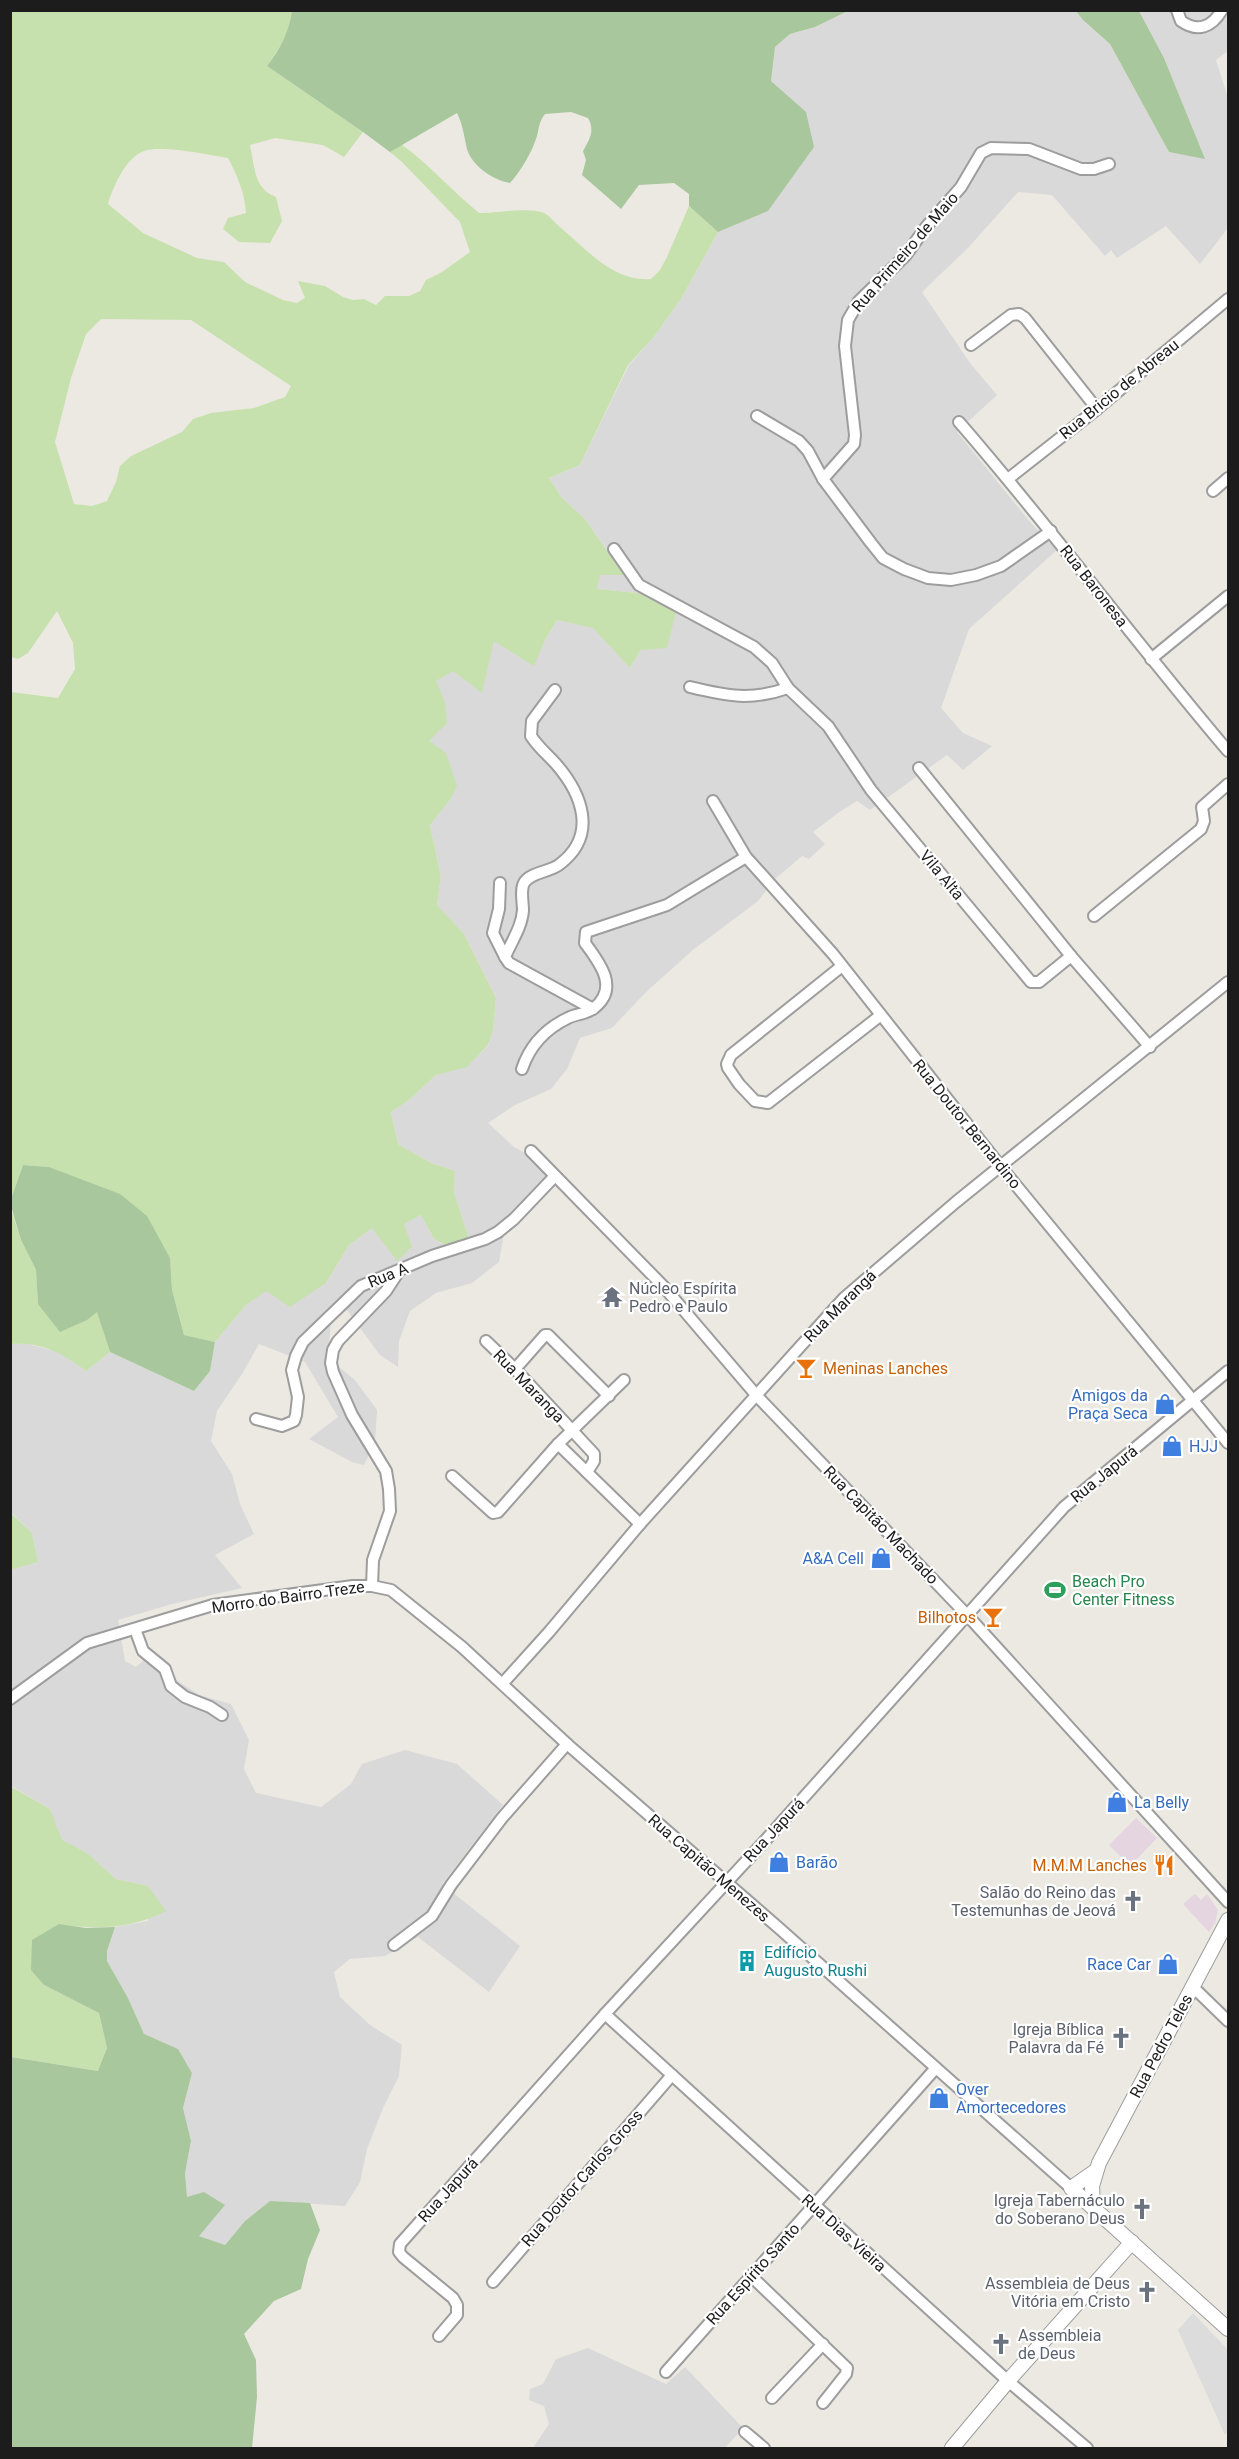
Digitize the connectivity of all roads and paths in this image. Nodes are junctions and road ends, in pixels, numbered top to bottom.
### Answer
1 (1177, 10) edge
2 (1222, 10) edge
3 (1108, 164) dead end
4 (1228, 299) edge
5 (971, 345) dead end
6 (1097, 409) junction
7 (757, 416) dead end
8 (958, 422) dead end
9 (1228, 478) edge
10 (823, 479) junction
11 (1008, 479) junction
12 (1213, 491) dead end
13 (1051, 531) junction
14 (614, 549) dead end
15 (1228, 596) edge
16 (1151, 659) junction
17 (690, 687) dead end
18 (788, 688) junction
19 (555, 690) dead end
20 (1228, 751) edge
21 (919, 768) dead end
22 (1228, 783) edge
23 (713, 801) dead end
24 (746, 856) junction
25 (500, 883) dead end
26 (1094, 916) dead end
27 (1071, 956) junction
28 (505, 957) junction
29 (842, 966) junction
30 (1228, 981) edge
31 (593, 1009) junction
32 (881, 1015) junction
33 (1150, 1047) junction
34 (522, 1069) dead end
35 (531, 1151) dead end
36 (1001, 1167) junction
37 (554, 1177) junction
38 (399, 1271) junction
39 (486, 1341) dead end
40 (515, 1370) junction
41 (1228, 1371) edge
42 (624, 1380) dead end
43 (609, 1396) junction
44 (757, 1396) junction
45 (1194, 1401) junction
46 (256, 1419) dead end
47 (572, 1430) junction
48 (1228, 1443) edge
49 (558, 1444) junction
50 (587, 1472) junction
51 (452, 1476) dead end
52 (640, 1524) junction
53 (372, 1586) junction
54 (968, 1616) junction
55 (135, 1629) junction
56 (502, 1683) junction
57 (10, 1699) edge
58 (222, 1715) dead end
59 (567, 1744) junction
60 (724, 1882) junction
61 (1228, 1902) edge
62 (1228, 1920) edge
63 (393, 1945) dead end
64 (1193, 1987) junction
65 (605, 2014) junction
66 (1228, 2021) edge
67 (935, 2069) junction
68 (672, 2075) junction
69 (1094, 2172) junction
70 (1071, 2188) junction
71 (814, 2206) junction
72 (1093, 2207) junction
73 (1132, 2242) junction
74 (750, 2277) junction
75 (493, 2282) dead end
76 (1228, 2329) edge
77 (440, 2336) dead end
78 (823, 2344) junction
79 (666, 2372) dead end
80 (1008, 2381) junction
81 (772, 2398) dead end
82 (823, 2403) dead end
83 (745, 2432) dead end
84 (764, 2448) edge
85 (952, 2448) edge
86 (1087, 2448) edge

1 - 2 street
3 - 10 street, Rua Primeiro de Maio
4 - 6 street, Rua Bricio de Abreau
5 - 6 street
6 - 11 street, Rua Bricio de Abreau
7 - 10 street
8 - 11 street, Rua Baronesa
9 - 12 street
10 - 13 street
11 - 13 street, Rua Baronesa
13 - 16 street, Rua Baronesa
14 - 18 street
15 - 16 street
16 - 20 street, Rua Baronesa
17 - 18 street
18 - 27 street, Vila Alta
19 - 28 street
21 - 27 street
22 - 26 street
23 - 24 street, Rua Doutor Bernardino
24 - 29 street, Rua Doutor Bernardino
24 - 31 street
25 - 28 street
27 - 33 street
28 - 31 street
29 - 32 street, Rua Doutor Bernardino
29 - 32 street
30 - 33 street, Rua Marangá
31 - 34 street
32 - 36 street, Rua Doutor Bernardino
33 - 36 street, Rua Marangá
35 - 37 street, Rua Capitão Machado
36 - 44 street, Rua Marangá
36 - 45 street, Rua Doutor Bernardino
37 - 38 street, Rua A
37 - 44 street, Rua Capitão Machado
38 - 46 street, Rua A
38 - 53 street
39 - 40 street, Rua Maranga
40 - 43 street
40 - 47 street, Rua Maranga
41 - 45 street, Rua Japurá
42 - 43 street, Rua Maranga
43 - 47 street, Rua Maranga
44 - 52 street, Rua Marangá
44 - 54 street, Rua Capitão Machado
45 - 48 street, Rua Doutor Bernardino
45 - 54 street, Rua Japurá
47 - 49 street, Rua Maranga
47 - 50 street
49 - 50 street, Rua Maranga
49 - 51 street, Rua Maranga
50 - 52 street, Rua Maranga
52 - 56 street, Rua Marangá
53 - 55 street, Morro do Bairro Treze
53 - 56 street, Rua Capitão Menezes
54 - 60 street, Rua Japurá
54 - 61 street, Rua Capitão Machado
55 - 57 street, Morro do Bairro Treze
55 - 58 street
56 - 59 street, Rua Capitão Menezes
59 - 60 street, Rua Capitão Menezes
59 - 63 street
60 - 65 street, Rua Japurá
60 - 67 street, Rua Capitão Menezes
62 - 64 street, Rua Pedro Teles
64 - 66 street
64 - 69 street, Rua Pedro Teles
65 - 68 street, Rua Dias Vieira
65 - 77 street, Rua Japurá
67 - 70 street, Rua Capitão Menezes
67 - 71 street, Rua Espírito Santo
68 - 71 street, Rua Dias Vieira
68 - 75 street, Rua Doutor Carlos Gross
69 - 70 street, Rua Pedro Teles
69 - 72 street, Rua Pedro Teles
70 - 72 street, Rua Capitão Menezes
71 - 74 street, Rua Espírito Santo
71 - 80 street, Rua Dias Vieira
72 - 73 street, Rua Capitão Menezes
73 - 76 street, Rua Capitão Menezes
73 - 80 street
74 - 78 street
74 - 79 street, Rua Espírito Santo
78 - 81 street
78 - 82 street
80 - 85 street
80 - 86 street, Rua Dias Vieira
83 - 84 street

